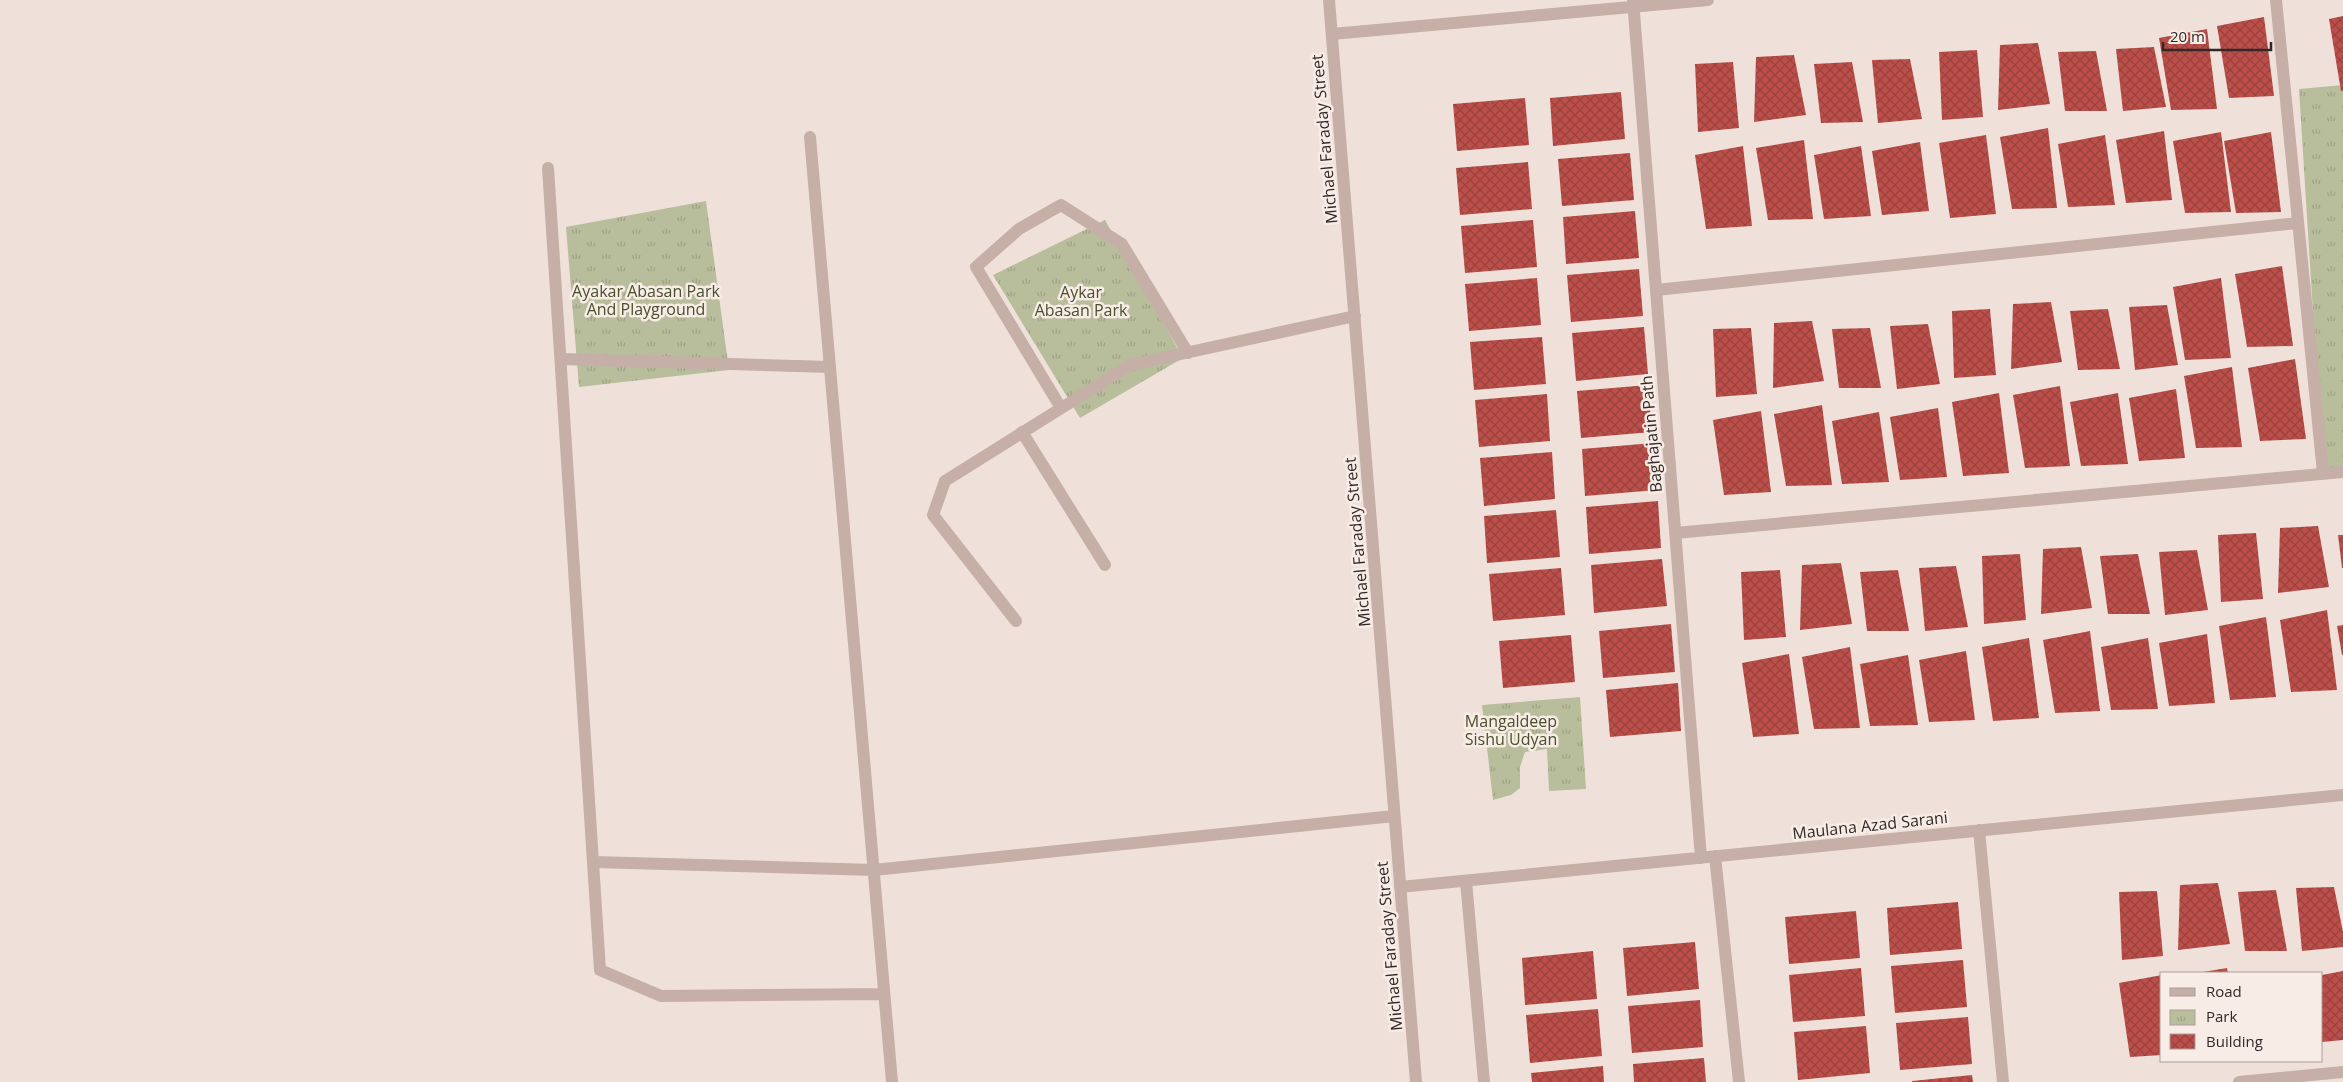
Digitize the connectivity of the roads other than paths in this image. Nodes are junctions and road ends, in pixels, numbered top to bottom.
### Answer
1 (1329, 0) edge
2 (1708, 0) edge
3 (2276, 0) edge
4 (1634, 3) edge
5 (1332, 34) junction
6 (810, 137) dead end
7 (548, 168) dead end
8 (2298, 223) junction
9 (1656, 290) junction
10 (1355, 316) junction
11 (1188, 353) junction
12 (561, 359) junction
13 (830, 367) junction
14 (1061, 408) junction
15 (1022, 432) junction
16 (2343, 472) edge
17 (2323, 474) junction
18 (1675, 533) junction
19 (1105, 565) dead end
20 (1016, 621) dead end
21 (2343, 795) edge
22 (1394, 816) junction
23 (1979, 830) junction
24 (1715, 856) junction
25 (1701, 858) junction
26 (593, 862) junction
27 (874, 870) junction
28 (1466, 880) junction
29 (1400, 887) junction
30 (884, 994) junction
31 (2343, 1072) edge
32 (892, 1082) edge
33 (1416, 1082) edge
34 (1484, 1082) edge
35 (1739, 1082) edge
36 (2003, 1082) edge
37 (2240, 1082) edge

1 - 5 street, Michael Faraday Street
2 - 4 street
3 - 8 street
4 - 5 street
4 - 9 street, Baghajatin Path
5 - 10 street, Michael Faraday Street
6 - 13 street
7 - 12 street
8 - 9 street
8 - 17 street
9 - 18 street, Baghajatin Path
10 - 11 street
10 - 22 street, Michael Faraday Street
11 - 14 street
11 - 14 street
12 - 13 street
12 - 26 street
13 - 27 street
14 - 15 street
15 - 19 street
15 - 20 street
16 - 17 street
17 - 18 street
18 - 25 street, Baghajatin Path
21 - 23 street, Maulana Azad Sarani
22 - 27 street
22 - 29 street, Michael Faraday Street
23 - 24 street, Maulana Azad Sarani
23 - 36 street
24 - 25 street, Maulana Azad Sarani
24 - 35 street
25 - 28 street, Maulana Azad Sarani
26 - 27 street
26 - 30 street
27 - 30 street
28 - 29 street, Maulana Azad Sarani
28 - 34 street
29 - 33 street, Michael Faraday Street
30 - 32 street
31 - 37 street

